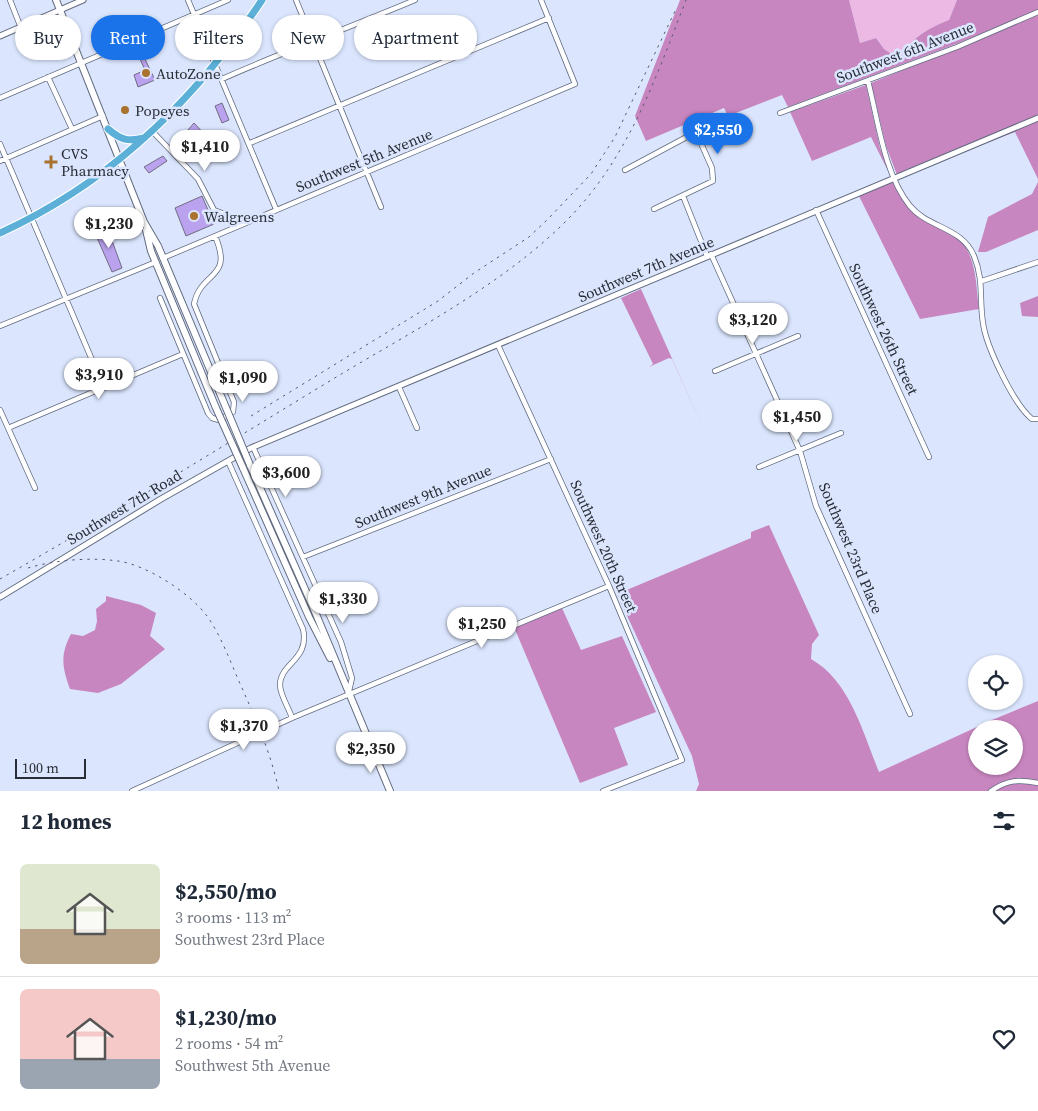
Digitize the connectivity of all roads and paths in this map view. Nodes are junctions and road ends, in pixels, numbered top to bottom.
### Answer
1 (10, 0) edge
2 (56, 0) edge
3 (83, 0) edge
4 (188, 0) edge
5 (228, 0) edge
6 (262, 0) edge
7 (296, 0) edge
8 (415, 0) edge
9 (541, 0) edge
10 (60, 9) junction
11 (1038, 12) edge
12 (194, 14) junction
13 (16, 15) edge
14 (48, 15) edge
15 (302, 15) edge
16 (549, 18) junction
17 (15, 30) edge
18 (344, 30) edge
19 (0, 36) edge
20 (272, 56) edge
21 (321, 60) edge
22 (82, 64) junction
23 (216, 65) junction
24 (48, 77) junction
25 (222, 79) junction
26 (868, 81) junction
27 (0, 98) edge
28 (339, 105) junction
29 (780, 113) dead end
30 (103, 116) junction
31 (1038, 118) edge
32 (108, 129) junction
33 (72, 130) junction
34 (152, 132) junction
35 (145, 138) junction
36 (250, 143) junction
37 (0, 144) edge
38 (6, 158) junction
39 (120, 160) junction
40 (0, 161) edge
41 (625, 170) dead end
42 (367, 172) junction
43 (895, 178) junction
44 (683, 196) junction
45 (381, 207) dead end
46 (276, 209) junction
47 (654, 209) dead end
48 (816, 210) junction
49 (31, 217) junction
50 (144, 222) junction
51 (233, 228) junction
52 (0, 233) edge
53 (215, 236) junction
54 (709, 255) junction
55 (164, 258) junction
56 (156, 262) junction
57 (1038, 262) edge
58 (982, 282) junction
59 (66, 298) junction
60 (160, 298) dead end
61 (0, 326) edge
62 (798, 336) dead end
63 (498, 345) junction
64 (183, 354) junction
65 (757, 354) junction
66 (715, 371) dead end
67 (399, 387) junction
68 (104, 388) junction
69 (0, 410) edge
70 (1038, 419) edge
71 (8, 428) junction
72 (417, 428) dead end
73 (842, 433) dead end
74 (264, 443) joint
75 (253, 447) junction
76 (800, 451) junction
77 (929, 457) dead end
78 (551, 459) junction
79 (228, 460) junction
80 (759, 467) dead end
81 (35, 488) dead end
82 (303, 557) junction
83 (609, 586) junction
84 (0, 597) edge
85 (348, 695) junction
86 (910, 714) dead end
87 (292, 718) junction
88 (1038, 783) edge
89 (132, 791) edge
90 (390, 791) edge
91 (604, 791) edge
92 (991, 791) edge

1 - 13 street
2 - 10 main road
3 - 10 street
4 - 12 street
5 - 12 street
6 - 23 highway
7 - 15 street
8 - 18 street
9 - 16 street
10 - 14 street
10 - 22 main road
11 - 26 street, Southwest 6th Avenue
12 - 22 street
12 - 23 street
16 - 28 street
16 - 42 street, Southwest 5th Avenue
17 - 19 street
20 - 25 street
21 - 28 street
22 - 24 street
22 - 30 main road
23 - 25 street
23 - 34 highway
24 - 27 street
24 - 33 street
25 - 36 street
26 - 29 street, Southwest 6th Avenue
26 - 43 street
28 - 36 street
28 - 42 street
30 - 32 main road
30 - 33 street
31 - 43 street, Southwest 7th Avenue
32 - 35 highway
32 - 39 main road
33 - 38 street
34 - 35 highway
34 - 51 street
35 - 39 highway
36 - 46 street
37 - 38 street
38 - 40 street
38 - 49 street
39 - 49 highway
39 - 50 main road
41 - 44 street
42 - 45 street
42 - 46 street, Southwest 5th Avenue
43 - 48 street, Southwest 7th Avenue
43 - 58 street
44 - 47 street
44 - 54 street, Southwest 23rd Place
46 - 51 street, Southwest 5th Avenue
48 - 54 street, Southwest 7th Avenue
48 - 77 street, Southwest 26th Street
49 - 52 highway
49 - 59 street
50 - 55 main road
50 - 56 main road
51 - 53 street, Southwest 5th Avenue
53 - 55 street, Southwest 5th Avenue
53 - 64 street
54 - 63 street, Southwest 7th Avenue
54 - 65 street, Southwest 23rd Place
55 - 85 main road, bridge
56 - 59 street
56 - 85 main road, bridge
57 - 58 street
58 - 70 street
59 - 61 street
59 - 68 street
60 - 64 street
62 - 65 street
63 - 67 street, Southwest 7th Avenue
63 - 78 street, Southwest 20th Street
64 - 68 street
65 - 66 street
65 - 76 street, Southwest 23rd Place
67 - 72 street
67 - 74 street, Southwest 7th Avenue
68 - 71 street
69 - 71 street
71 - 81 street
73 - 76 street
74 - 75 street, Southwest 7th Road
75 - 79 street, Southwest 7th Road
75 - 82 street
76 - 80 street
76 - 86 street, Southwest 23rd Place
78 - 82 street, Southwest 9th Avenue
78 - 83 street, Southwest 20th Street
79 - 84 street, Southwest 7th Road
79 - 87 street
82 - 85 street
83 - 85 street
83 - 91 street, Southwest 20th Street
85 - 87 street
85 - 90 main road
87 - 89 street
88 - 92 street

